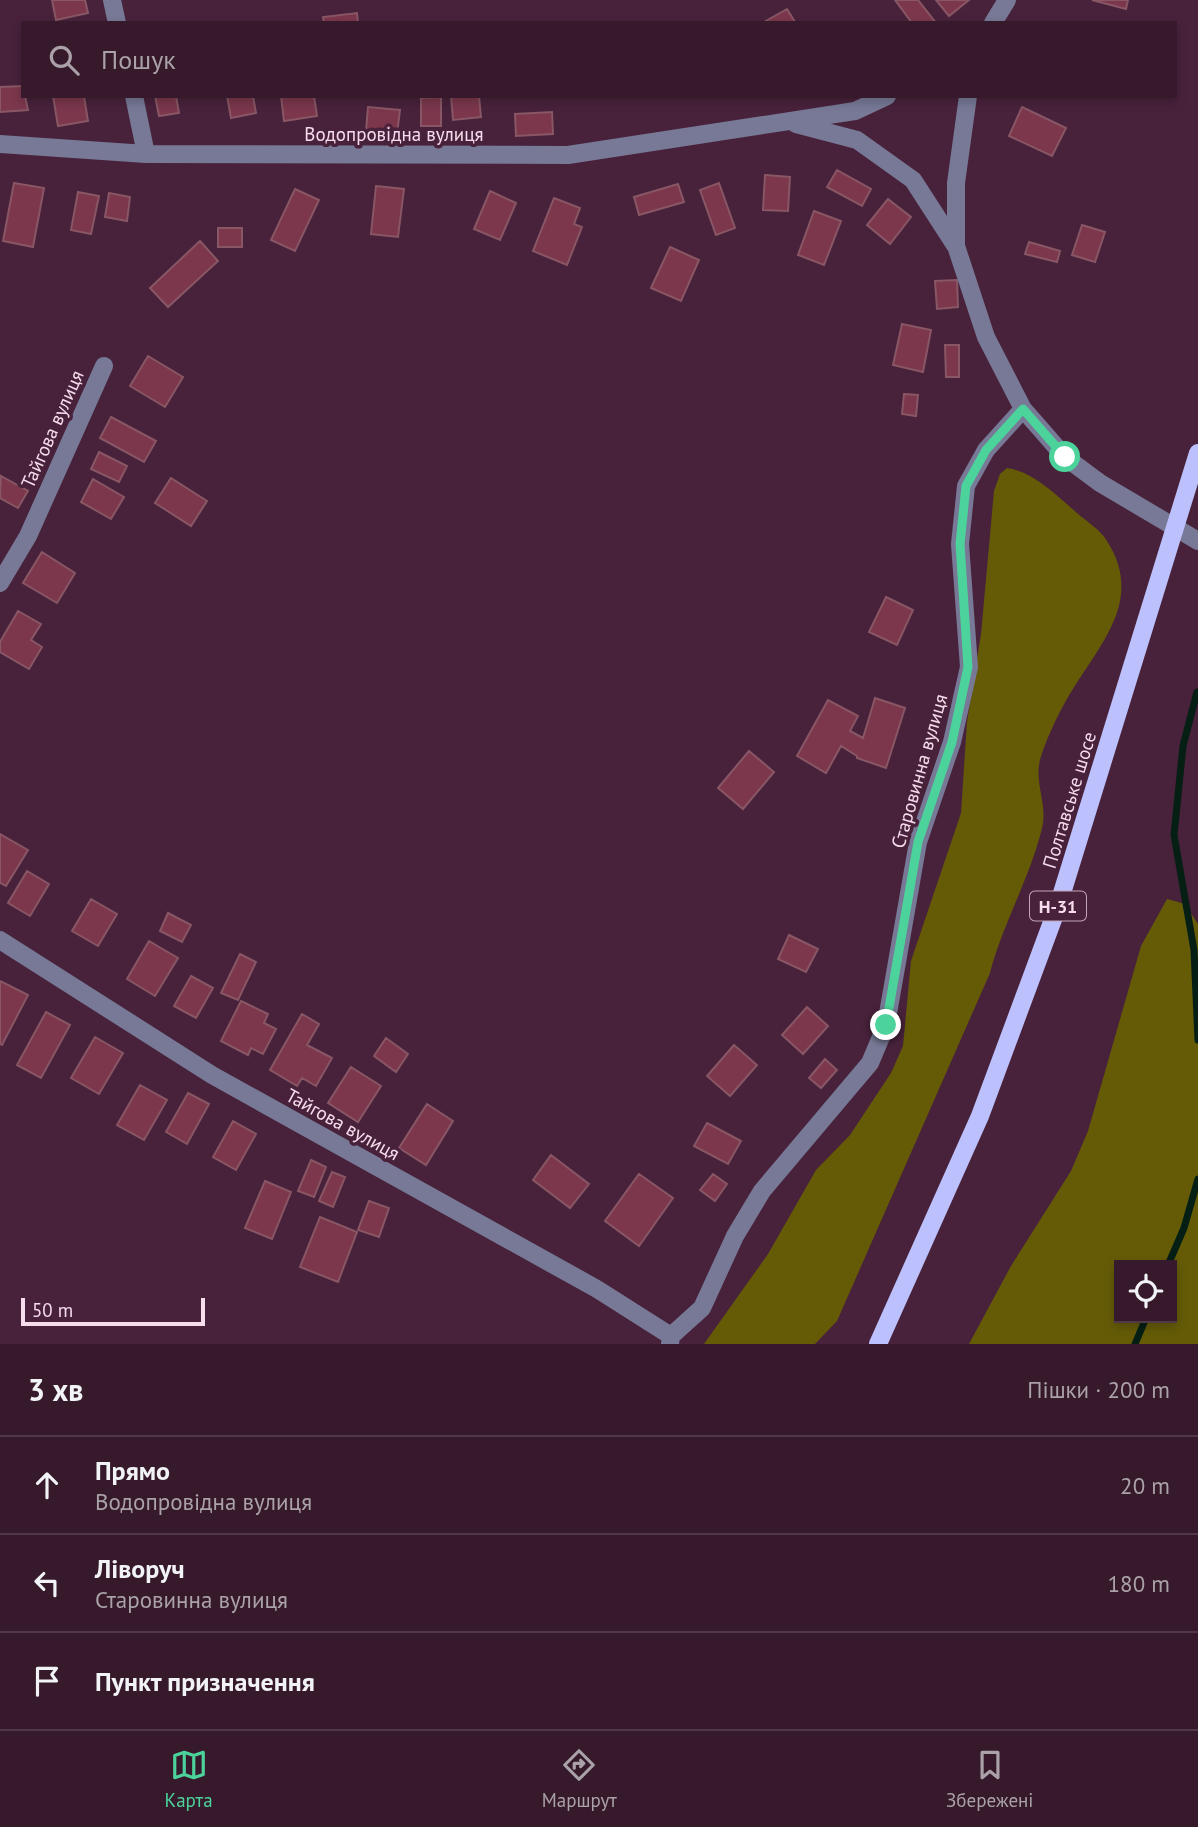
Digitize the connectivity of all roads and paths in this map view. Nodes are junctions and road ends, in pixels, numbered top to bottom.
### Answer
1 (112, 0) edge
2 (1007, 0) edge
3 (117, 21) edge
4 (994, 21) edge
5 (134, 98) edge
6 (883, 98) edge
7 (968, 98) edge
8 (786, 121) junction
9 (0, 144) edge
10 (146, 154) junction
11 (956, 246) junction
12 (104, 366) dead end
13 (1023, 409) junction
14 (1198, 453) edge
15 (1176, 529) junction
16 (1198, 541) edge
17 (0, 583) edge
18 (0, 940) edge
19 (670, 1340) edge
20 (878, 1344) edge

1 - 3 street
2 - 4 street
5 - 10 street
6 - 8 street, Водопровідна вулиця
7 - 11 street, Водопровідна вулиця
8 - 10 street, Водопровідна вулиця
8 - 11 street, Водопровідна вулиця
9 - 10 street, Водопровідна вулиця
11 - 13 street, Водопровідна вулиця
12 - 17 street, Тайгова вулиця
13 - 15 street, Водопровідна вулиця
13 - 19 street, Старовинна вулиця
14 - 15 main road, Полтавське шосе / Н-31
15 - 16 street, Водопровідна вулиця
15 - 20 main road, Полтавське шосе / Н-31
18 - 19 street, Тайгова вулиця

